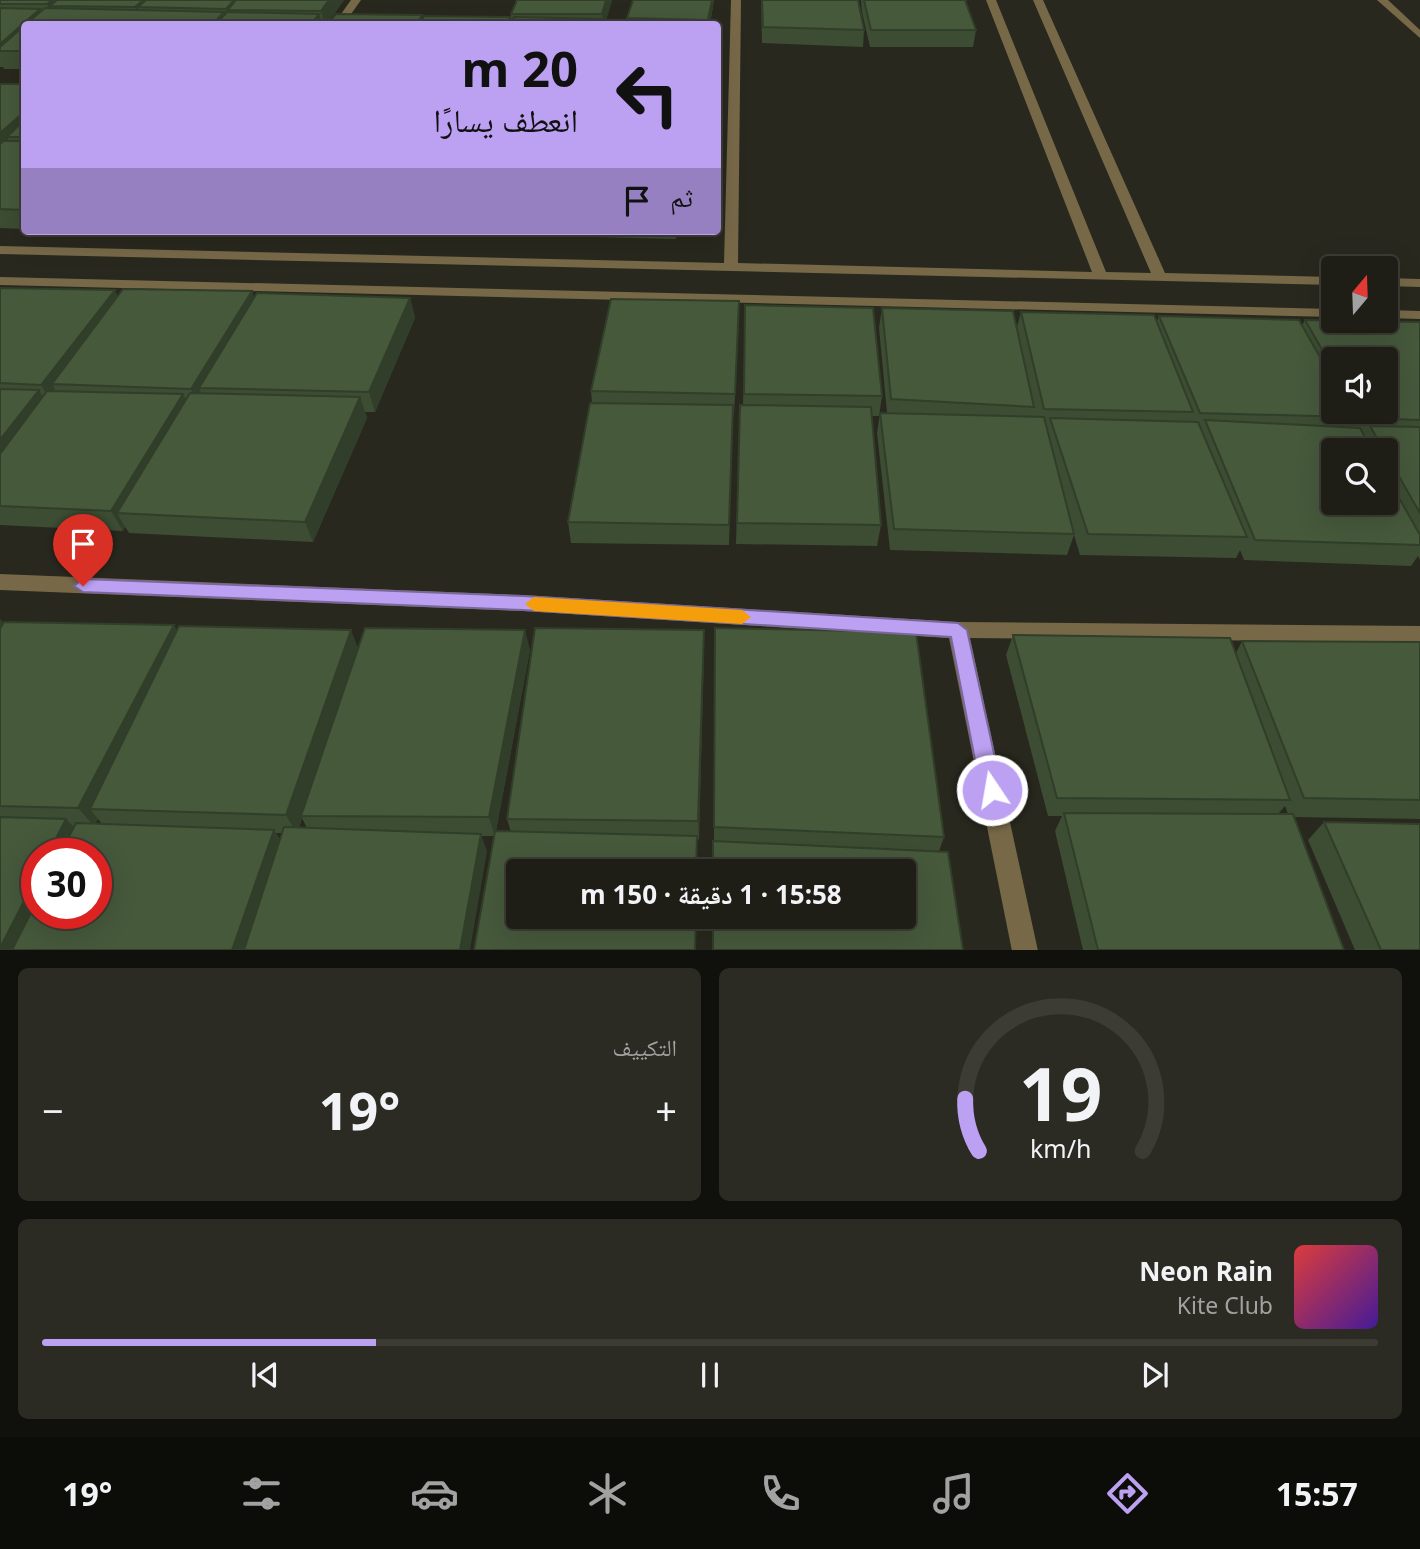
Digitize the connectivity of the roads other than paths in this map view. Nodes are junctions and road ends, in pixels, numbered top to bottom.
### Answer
1 (356, 0) edge
2 (736, 0) edge
3 (991, 0) edge
4 (1038, 0) edge
5 (1382, 0) edge
6 (341, 21) edge
7 (1420, 35) edge
8 (721, 99) edge
9 (732, 99) junction
10 (0, 250) edge
11 (732, 269) junction
12 (1101, 276) junction
13 (1160, 278) junction
14 (0, 281) edge
15 (1321, 281) edge
16 (1398, 282) edge
17 (1420, 283) edge
18 (1321, 313) edge
19 (1398, 314) edge
20 (1420, 314) edge
21 (0, 582) edge
22 (958, 630) junction
23 (1420, 634) edge
24 (1025, 950) edge

1 - 6 street
2 - 9 street
3 - 12 street
4 - 13 street
5 - 7 street
8 - 9 street
9 - 11 street
10 - 11 street
11 - 12 street
12 - 13 street
13 - 15 street
14 - 18 street
16 - 17 street
19 - 20 street
21 - 22 street
22 - 23 street
22 - 24 street

